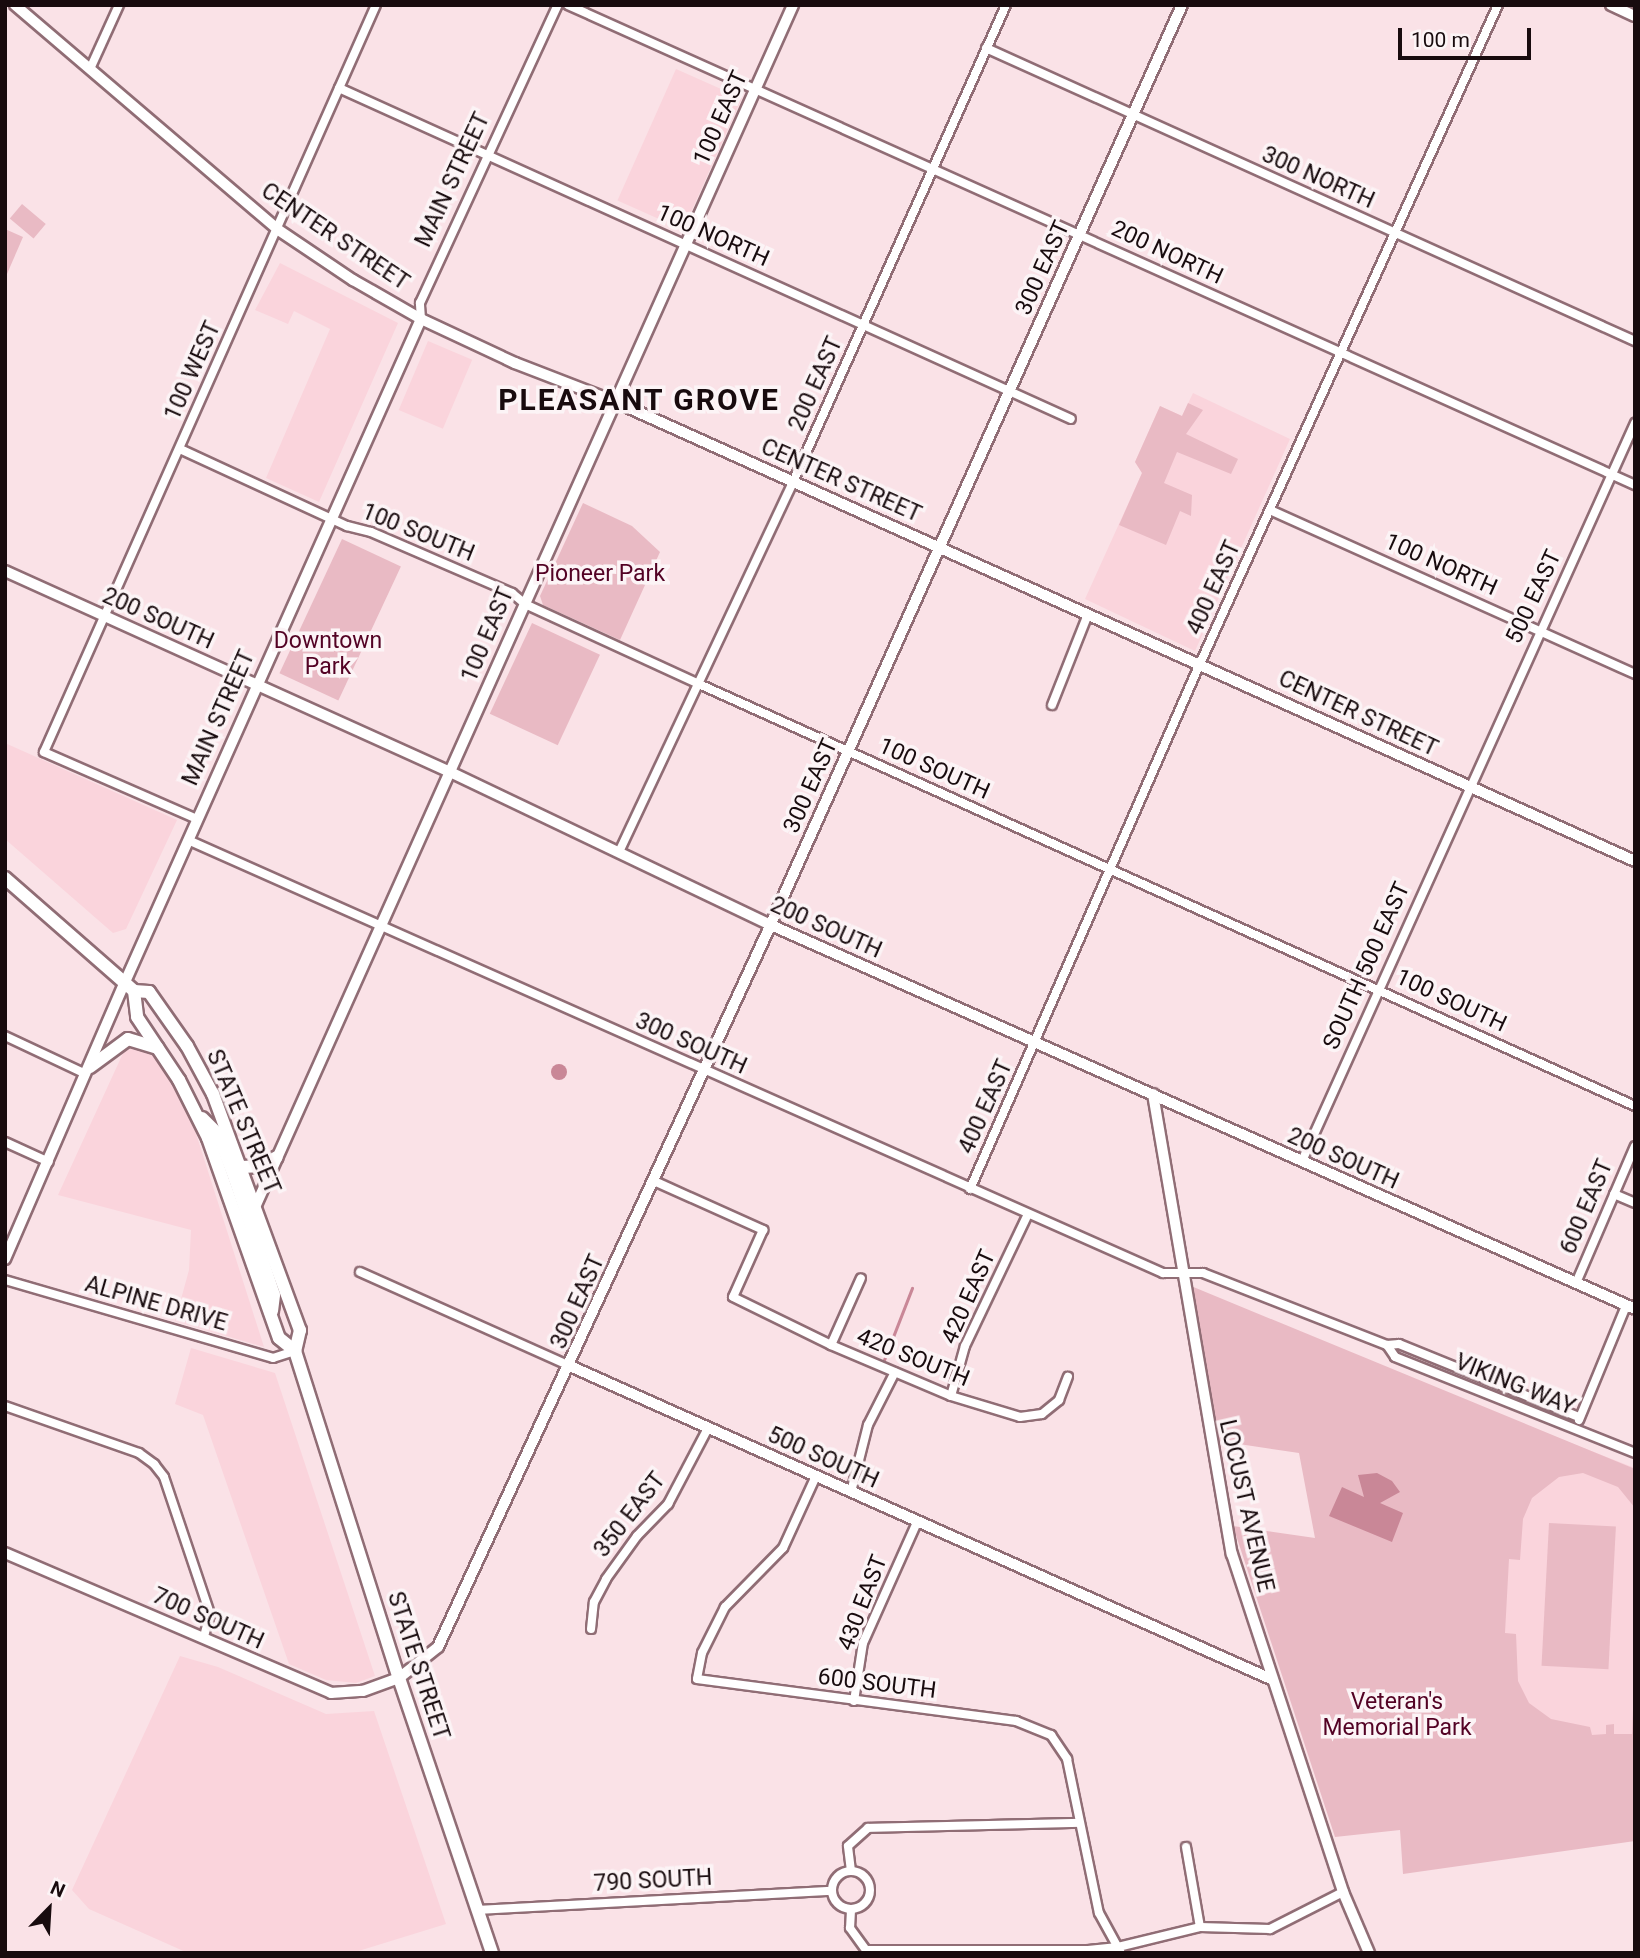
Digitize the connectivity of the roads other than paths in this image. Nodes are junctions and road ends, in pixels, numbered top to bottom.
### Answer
1 (15, 5) edge
2 (119, 5) edge
3 (376, 5) edge
4 (558, 5) edge
5 (568, 5) edge
6 (793, 5) edge
7 (1006, 5) edge
8 (1182, 5) edge
9 (1498, 5) edge
10 (1611, 5) edge
11 (1635, 16) edge
12 (986, 48) junction
13 (90, 69) junction
14 (339, 88) junction
15 (757, 89) junction
16 (1133, 116) junction
17 (487, 155) junction
18 (932, 169) junction
19 (277, 229) junction
20 (1392, 233) junction
21 (1079, 235) junction
22 (686, 245) junction
23 (421, 319) junction
24 (864, 326) junction
25 (1635, 341) edge
26 (1340, 354) junction
27 (1009, 390) junction
28 (616, 402) junction
29 (1071, 419) dead end
30 (1635, 423) edge
31 (180, 449) junction
32 (1612, 474) junction
33 (793, 482) junction
34 (1635, 485) edge
35 (1270, 510) junction
36 (333, 519) junction
37 (938, 547) junction
38 (5, 571) edge
39 (525, 604) junction
40 (1088, 614) junction
41 (104, 617) junction
42 (1539, 631) junction
43 (1200, 665) junction
44 (1635, 674) edge
45 (257, 684) junction
46 (699, 684) junction
47 (1052, 705) dead end
48 (847, 751) junction
49 (450, 772) junction
50 (1467, 787) junction
51 (197, 819) junction
52 (188, 840) junction
53 (619, 852) junction
54 (1635, 861) edge
55 (1109, 869) junction
56 (5, 878) edge
57 (381, 925) junction
58 (771, 925) junction
59 (130, 987) junction
60 (1378, 988) junction
61 (5, 1036) edge
62 (1034, 1042) junction
63 (161, 1051) junction
64 (88, 1070) junction
65 (702, 1070) junction
66 (1153, 1094) junction
67 (1635, 1106) edge
68 (197, 1113) junction
69 (5, 1142) edge
70 (1635, 1146) edge
71 (277, 1157) junction
72 (1302, 1161) junction
73 (49, 1162) junction
74 (243, 1167) junction
75 (654, 1181) junction
76 (970, 1189) junction
77 (1614, 1194) junction
78 (1635, 1203) edge
79 (251, 1207) junction
80 (1027, 1216) junction
81 (5, 1259) edge
82 (360, 1272) dead end
83 (1180, 1272) junction
84 (861, 1278) dead end
85 (5, 1280) edge
86 (1576, 1283) junction
87 (1630, 1308) edge
88 (271, 1315) junction
89 (831, 1345) junction
90 (1387, 1345) junction
91 (295, 1351) junction
92 (570, 1366) junction
93 (895, 1372) junction
94 (1068, 1377) dead end
95 (951, 1396) junction
96 (5, 1406) edge
97 (1579, 1417) junction
98 (708, 1428) junction
99 (1575, 1429) junction
100 (1635, 1453) edge
101 (816, 1476) junction
102 (851, 1492) junction
103 (917, 1522) junction
104 (5, 1553) edge
105 (591, 1629) dead end
106 (204, 1637) junction
107 (399, 1678) junction
108 (1271, 1679) junction
109 (854, 1700) junction
110 (1077, 1823) junction
111 (1186, 1847) dead end
112 (851, 1871) junction
113 (831, 1891) junction
114 (1343, 1892) junction
115 (477, 1910) junction
116 (851, 1910) junction
117 (1200, 1927) junction
118 (1119, 1950) edge
119 (492, 1953) edge
120 (1369, 1953) edge

1 - 13 main road, CENTER STREET
2 - 13 street
3 - 14 street, 100 WEST
4 - 17 street, MAIN STREET
5 - 15 street, 200 NORTH
6 - 15 main road, 100 EAST
7 - 12 street, 200 EAST
8 - 16 street, 300 EAST
9 - 20 street, 400 EAST
10 - 11 street
12 - 16 street, 300 NORTH
12 - 18 street, 200 EAST
13 - 19 main road, CENTER STREET
14 - 17 street, 100 NORTH
14 - 19 street, 100 WEST
15 - 18 street, 200 NORTH
15 - 22 main road, 100 EAST
16 - 20 street, 300 NORTH
16 - 21 street, 300 EAST
17 - 22 street, 100 NORTH
17 - 23 street, MAIN STREET
18 - 21 street, 200 NORTH
18 - 24 street, 200 EAST
19 - 23 main road, CENTER STREET
19 - 31 street, 100 WEST
20 - 25 street, 300 NORTH
20 - 26 street, 400 EAST
21 - 26 street, 200 NORTH
21 - 27 street, 300 EAST
22 - 24 street, 100 NORTH
22 - 28 main road, 100 EAST
23 - 28 main road, CENTER STREET
23 - 36 street, MAIN STREET
24 - 27 street, 100 NORTH
24 - 33 street, 200 EAST
26 - 32 street, 200 NORTH
26 - 35 street, 400 EAST
27 - 29 street, 100 NORTH
27 - 37 street, 300 EAST
28 - 33 street, CENTER STREET
28 - 39 main road, 100 EAST
30 - 32 street, 500 EAST
31 - 36 street, 100 SOUTH
31 - 41 street, 100 WEST
32 - 34 street, 200 NORTH
32 - 42 street, 500 EAST
33 - 37 street, CENTER STREET
33 - 46 street, 200 EAST
35 - 42 street, 100 NORTH
35 - 43 street, 400 EAST
36 - 39 street, 100 SOUTH
36 - 45 street, MAIN STREET
37 - 40 street, CENTER STREET
37 - 48 street, 300 EAST
38 - 41 street, 200 SOUTH
39 - 46 street, 100 SOUTH
39 - 49 main road, 100 EAST
40 - 43 street, CENTER STREET
40 - 47 street
41 - 45 street, 200 SOUTH
41 - 51 street, 100 WEST
42 - 44 street, 100 NORTH
42 - 50 street, 500 EAST
43 - 50 street, CENTER STREET
43 - 55 street, 400 EAST
45 - 49 street, 200 SOUTH
45 - 51 street, MAIN STREET
46 - 48 street, 100 SOUTH
46 - 53 street, 200 EAST
48 - 55 street, 100 SOUTH
48 - 58 street, 300 EAST
49 - 53 street, 200 SOUTH
49 - 57 main road, 100 EAST
50 - 54 street, CENTER STREET
50 - 60 street, SOUTH 500 EAST
51 - 52 street, MAIN STREET
52 - 57 street, 300 SOUTH
52 - 59 street, MAIN STREET
53 - 58 street, 200 SOUTH
55 - 60 street, 100 SOUTH
55 - 62 street, 400 EAST
56 - 59 main road, STATE STREET
57 - 65 street, 300 SOUTH
57 - 71 main road, 100 EAST
58 - 62 street, 200 SOUTH
58 - 65 street, 300 EAST
59 - 63 main road, STATE STREET
59 - 64 main road, MAIN STREET
59 - 74 main road, STATE STREET
60 - 67 street, 100 SOUTH
60 - 72 street, SOUTH 500 EAST
61 - 64 street
62 - 66 street, 200 SOUTH
62 - 76 street, 400 EAST
63 - 64 main road
63 - 68 main road, STATE STREET
64 - 73 main road, MAIN STREET
65 - 75 street, 300 EAST
65 - 76 street, 300 SOUTH
66 - 72 street, 200 SOUTH
66 - 83 street, LOCUST AVENUE
68 - 79 main road
68 - 88 main road, STATE STREET
69 - 73 street
70 - 77 street, 600 EAST
71 - 74 main road
71 - 79 main road, 100 EAST
72 - 86 street, 200 SOUTH
73 - 81 main road, MAIN STREET
74 - 79 main road, STATE STREET
75 - 89 street, 420 SOUTH
75 - 92 street, 300 EAST
76 - 80 street, 300 SOUTH
77 - 78 street
77 - 86 street, 600 EAST
79 - 88 main road
79 - 91 main road, STATE STREET
80 - 83 street, 300 SOUTH
80 - 95 street, 420 EAST
82 - 92 street, 500 SOUTH
83 - 90 street, VIKING WAY
83 - 108 street, LOCUST AVENUE
84 - 89 street
85 - 91 street, ALPINE DRIVE
86 - 87 street, 200 SOUTH
87 - 97 street
88 - 91 main road, STATE STREET
89 - 93 street, 420 SOUTH
90 - 97 street, VIKING WAY
90 - 99 street, VIKING WAY
91 - 107 main road, STATE STREET
92 - 98 street, 500 SOUTH
92 - 107 street, 300 EAST
93 - 95 street, 420 SOUTH
93 - 102 street
94 - 95 street, 420 SOUTH
96 - 106 street
97 - 99 street
98 - 101 street, 500 SOUTH
98 - 105 street, 350 EAST
99 - 100 street, VIKING WAY
101 - 102 street, 500 SOUTH
101 - 109 street, 600 SOUTH
102 - 103 street, 500 SOUTH
103 - 108 street, 500 SOUTH
103 - 109 street, 430 EAST
104 - 106 street, 700 SOUTH
106 - 107 street, 700 SOUTH
107 - 115 main road, STATE STREET
108 - 114 street, LOCUST AVENUE
109 - 110 street, 600 SOUTH
110 - 112 street
110 - 118 street
111 - 117 street
112 - 113 street
112 - 116 street
113 - 115 street, 790 SOUTH
113 - 116 street
114 - 117 street
114 - 120 street, LOCUST AVENUE
115 - 119 main road, STATE STREET
116 - 118 street
117 - 118 street

